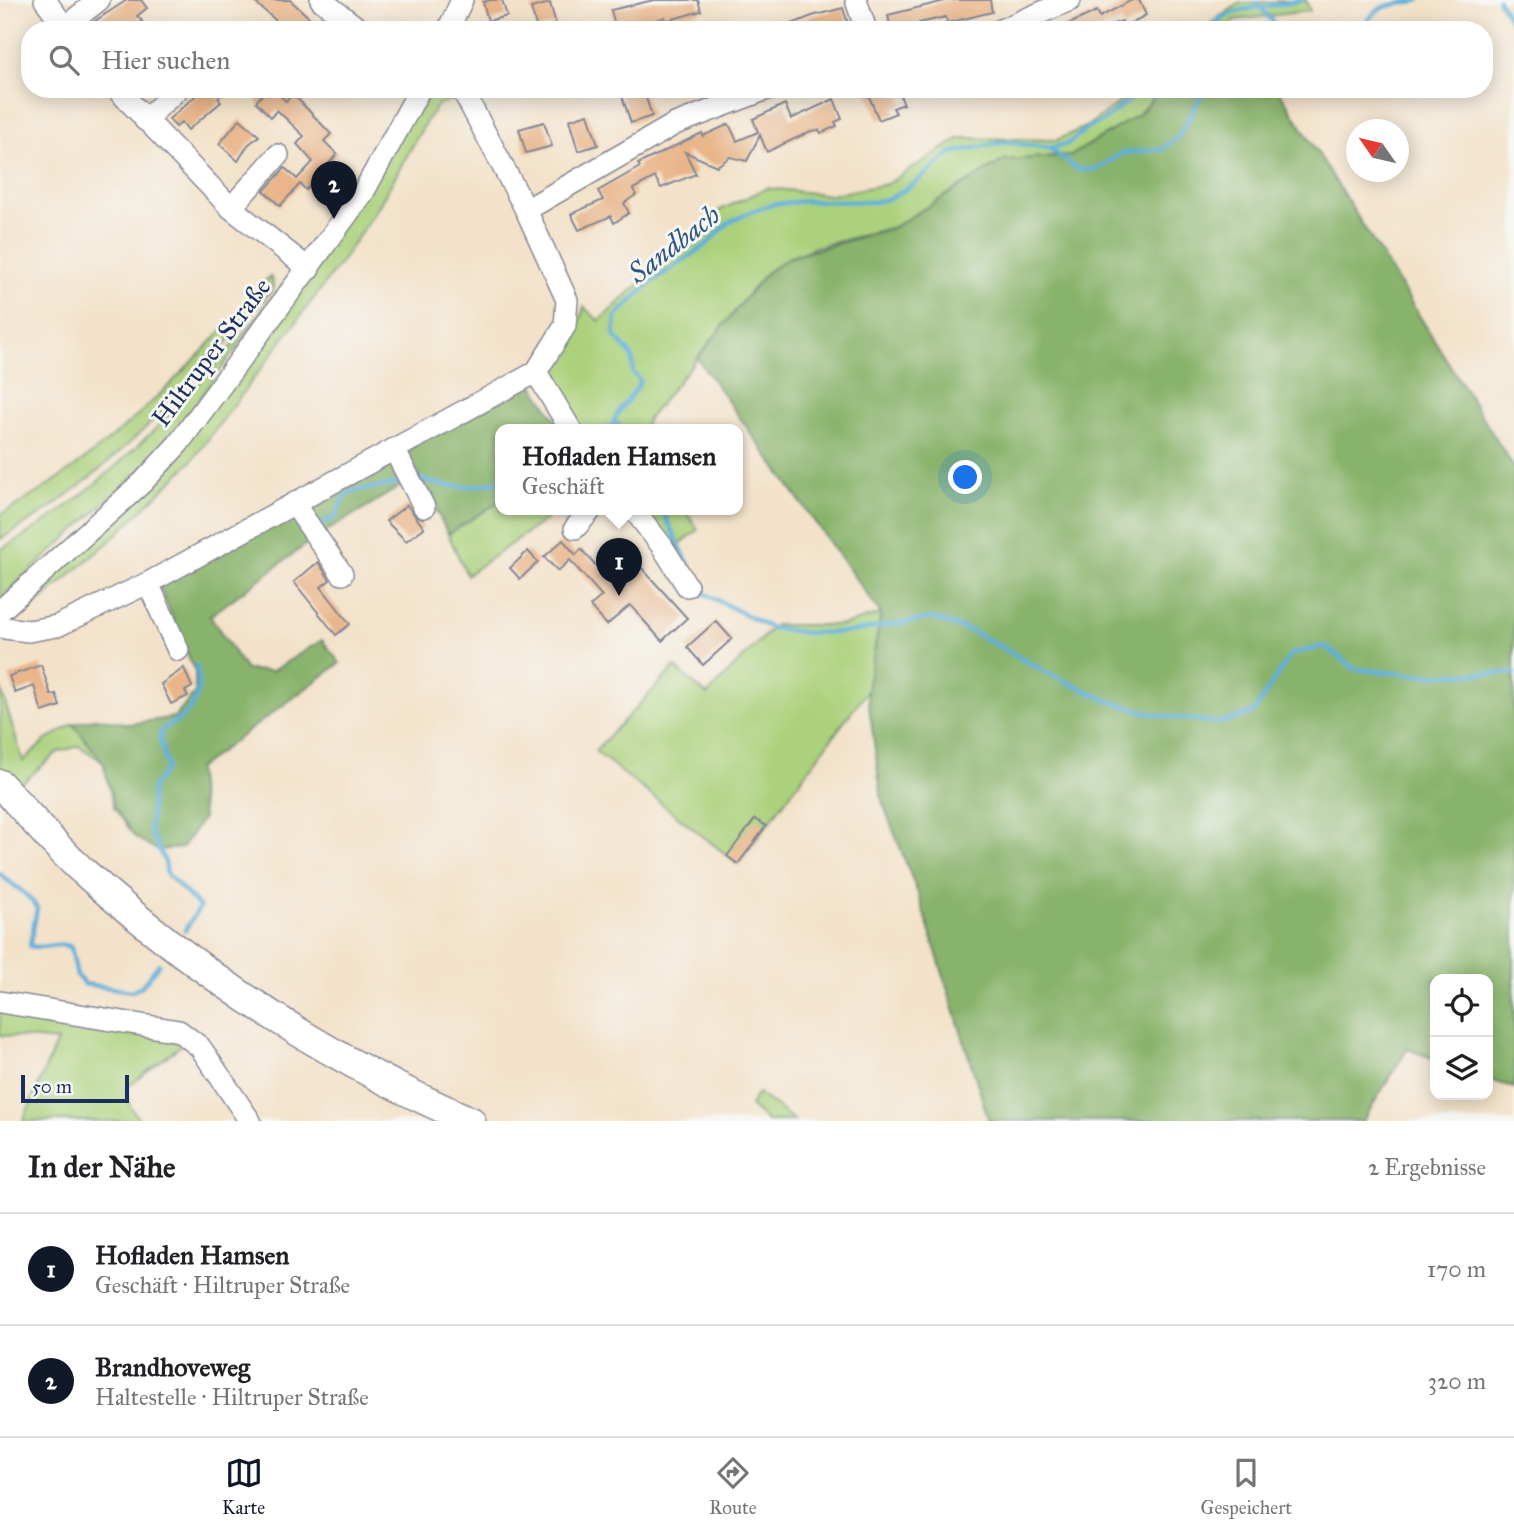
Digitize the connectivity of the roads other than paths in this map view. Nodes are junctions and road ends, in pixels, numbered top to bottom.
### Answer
1 (45, 0) edge
2 (99, 0) edge
3 (321, 0) edge
4 (462, 0) edge
5 (856, 0) edge
6 (1070, 0) edge
7 (61, 21) edge
8 (74, 21) edge
9 (348, 21) edge
10 (452, 21) edge
11 (863, 21) edge
12 (1022, 21) edge
13 (125, 98) edge
14 (168, 98) edge
15 (415, 98) edge
16 (467, 98) edge
17 (743, 98) edge
18 (145, 120) junction
19 (278, 155) dead end
20 (232, 208) junction
21 (526, 209) junction
22 (309, 269) junction
23 (536, 372) junction
24 (567, 424) edge
25 (395, 451) junction
26 (295, 505) junction
27 (424, 507) dead end
28 (587, 515) edge
29 (638, 515) edge
30 (575, 528) dead end
31 (342, 574) dead end
32 (148, 583) junction
33 (687, 586) dead end
34 (3, 620) edge
35 (178, 650) dead end
36 (0, 783) edge
37 (0, 1002) edge
38 (250, 1121) edge
39 (471, 1121) edge

1 - 7 street
2 - 8 street
3 - 9 street
4 - 10 street
5 - 11 street
6 - 12 street
13 - 18 street
14 - 18 street
15 - 22 street, Hiltruper Straße
16 - 21 street, Hiltruper Straße
17 - 21 street
18 - 20 street
19 - 20 street
20 - 22 street
21 - 23 street, Hiltruper Straße
22 - 34 street, Hiltruper Straße
23 - 24 street
23 - 25 street, Hiltruper Straße
25 - 26 street, Hiltruper Straße
25 - 27 street
26 - 31 street
26 - 32 street, Hiltruper Straße
28 - 30 street
29 - 33 street
32 - 34 street, Hiltruper Straße
32 - 35 street
36 - 39 main road
37 - 38 street

